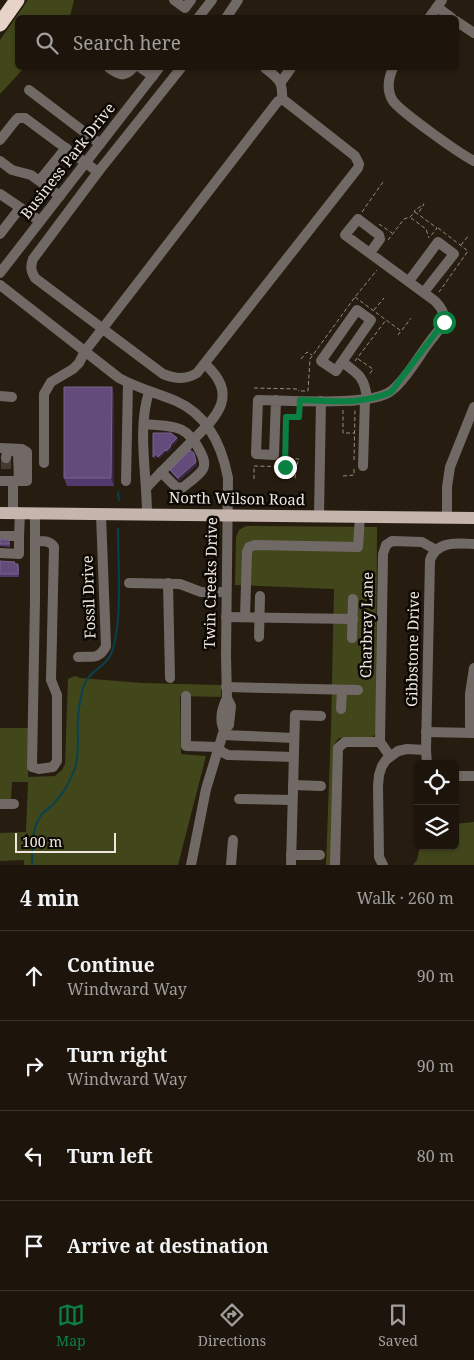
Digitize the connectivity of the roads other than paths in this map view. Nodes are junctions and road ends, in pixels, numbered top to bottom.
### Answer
1 (17, 0) edge
2 (174, 0) edge
3 (212, 0) edge
4 (238, 0) edge
5 (439, 3) edge
6 (188, 4) edge
7 (197, 15) edge
8 (201, 15) edge
9 (228, 15) edge
10 (431, 15) edge
11 (449, 15) edge
12 (459, 23) edge
13 (0, 24) edge
14 (474, 33) edge
15 (112, 70) edge
16 (131, 70) edge
17 (179, 70) edge
18 (267, 70) edge
19 (290, 70) edge
20 (392, 70) edge
21 (156, 72) edge
22 (281, 82) junction
23 (29, 90) dead end
24 (282, 100) junction
25 (0, 140) edge
26 (100, 144) junction
27 (66, 148) junction
28 (0, 161) edge
29 (474, 161) edge
30 (85, 162) junction
31 (98, 172) junction
32 (40, 180) junction
33 (0, 194) edge
34 (60, 196) junction
35 (20, 208) junction
36 (40, 221) junction
37 (0, 234) edge
38 (370, 253) junction
39 (0, 273) edge
40 (409, 281) junction
41 (0, 285) edge
42 (424, 292) junction
43 (103, 328) junction
44 (85, 351) junction
45 (342, 362) junction
46 (205, 364) junction
47 (128, 383) junction
48 (149, 392) junction
49 (0, 396) edge
50 (12, 396) dead end
51 (366, 399) junction
52 (276, 400) junction
53 (321, 401) junction
54 (474, 407) edge
55 (144, 424) junction
56 (208, 426) junction
57 (194, 439) junction
58 (0, 448) edge
59 (6, 458) dead end
60 (44, 463) dead end
61 (363, 466) dead end
62 (6, 469) tunnel mouth
63 (160, 472) junction
64 (10, 481) edge
65 (126, 481) dead end
66 (147, 487) junction
67 (0, 513) edge
68 (17, 513) junction
69 (35, 514) junction
70 (147, 514) junction
71 (101, 515) junction
72 (227, 515) junction
73 (319, 516) junction
74 (360, 516) junction
75 (447, 517) junction
76 (474, 518) edge
77 (0, 536) edge
78 (19, 536) junction
79 (35, 541) junction
80 (474, 544) edge
81 (436, 550) junction
82 (0, 553) edge
83 (129, 583) dead end
84 (168, 584) junction
85 (226, 592) junction
86 (260, 596) dead end
87 (353, 599) dead end
88 (226, 617) junction
89 (245, 617) junction
90 (259, 617) junction
91 (352, 619) junction
92 (259, 637) dead end
93 (352, 638) dead end
94 (78, 657) dead end
95 (474, 668) edge
96 (170, 678) dead end
97 (226, 687) junction
98 (342, 690) junction
99 (358, 690) dead end
100 (186, 696) dead end
101 (341, 709) dead end
102 (321, 716) dead end
103 (224, 732) junction
104 (426, 732) junction
105 (472, 733) edge
106 (294, 738) junction
107 (380, 742) junction
108 (218, 747) junction
109 (426, 750) junction
110 (390, 756) junction
111 (293, 757) junction
112 (427, 760) edge
113 (459, 776) edge
114 (474, 776) edge
115 (293, 785) junction
116 (322, 786) dead end
117 (239, 799) dead end
118 (292, 800) junction
119 (0, 804) edge
120 (14, 804) dead end
121 (232, 840) dead end
122 (320, 856) dead end
123 (291, 860) edge
124 (191, 865) edge
125 (231, 865) edge
126 (335, 865) edge
127 (383, 865) edge

1 - 13 highway
2 - 6 street
3 - 8 street
4 - 9 street
5 - 10 street
5 - 11 street
6 - 7 street
12 - 14 street
15 - 16 street
17 - 31 street
18 - 22 street
19 - 22 street
20 - 29 street
21 - 26 street, Business Park Drive
22 - 24 street
23 - 26 street
24 - 43 street
24 - 46 street
25 - 27 street
26 - 30 street, Business Park Drive
27 - 30 street
27 - 32 street
28 - 32 street
30 - 31 street
30 - 34 street, Business Park Drive
31 - 43 street
32 - 34 street
33 - 35 street
34 - 36 street, Business Park Drive
35 - 36 street
35 - 37 street
36 - 39 street, Business Park Drive
38 - 38 street
38 - 40 street
40 - 42 street
40 - 42 street
41 - 44 street, Twin Creeks Drive
42 - 51 street
43 - 44 street
43 - 46 street
44 - 47 street, Twin Creeks Drive
44 - 60 street
45 - 45 street
45 - 51 street
46 - 56 street
47 - 48 street, Twin Creeks Drive
47 - 65 street
48 - 55 street
48 - 56 street, Twin Creeks Drive
49 - 50 street
51 - 53 street
51 - 61 street
52 - 52 street
52 - 53 street
53 - 73 street
54 - 75 street
55 - 57 street
55 - 66 street
56 - 57 street
56 - 72 street, Twin Creeks Drive
57 - 63 street
57 - 63 street
58 - 64 street
59 - 64 street
62 - 64 street
63 - 66 street
64 - 68 street
66 - 70 street
67 - 68 main road, North Wilson Road
68 - 69 main road, North Wilson Road
68 - 78 street
69 - 71 main road, North Wilson Road
69 - 79 street
70 - 71 main road, North Wilson Road
70 - 72 main road, North Wilson Road
71 - 94 street, Fossil Drive
72 - 73 main road, North Wilson Road
72 - 85 street, Twin Creeks Drive
73 - 74 main road, North Wilson Road
74 - 75 main road, North Wilson Road
74 - 89 street
75 - 76 main road, North Wilson Road
77 - 78 street
78 - 82 street
79 - 79 street
80 - 81 street
81 - 104 street, Gibbstone Drive
81 - 107 street, Charbray Lane
83 - 84 street
84 - 85 street
84 - 96 street
85 - 88 street, Twin Creeks Drive
86 - 90 street
87 - 91 street
88 - 89 street
88 - 97 street, Twin Creeks Drive
89 - 90 street
90 - 91 street
90 - 92 street
91 - 93 street
95 - 105 street
97 - 98 street
97 - 103 street, Twin Creeks Drive
98 - 99 street
98 - 101 street
100 - 108 street
102 - 106 street
103 - 106 street
103 - 108 street, Twin Creeks Drive
104 - 105 street
104 - 109 street, Gibbstone Drive
106 - 111 street
107 - 110 street
107 - 126 street
108 - 111 street
108 - 124 street, Twin Creeks Drive
109 - 110 street
109 - 112 street, Gibbstone Drive
110 - 127 street
111 - 115 street
113 - 114 street
115 - 116 street
115 - 118 street
117 - 118 street
118 - 123 street
119 - 120 street
121 - 125 street
122 - 123 street

